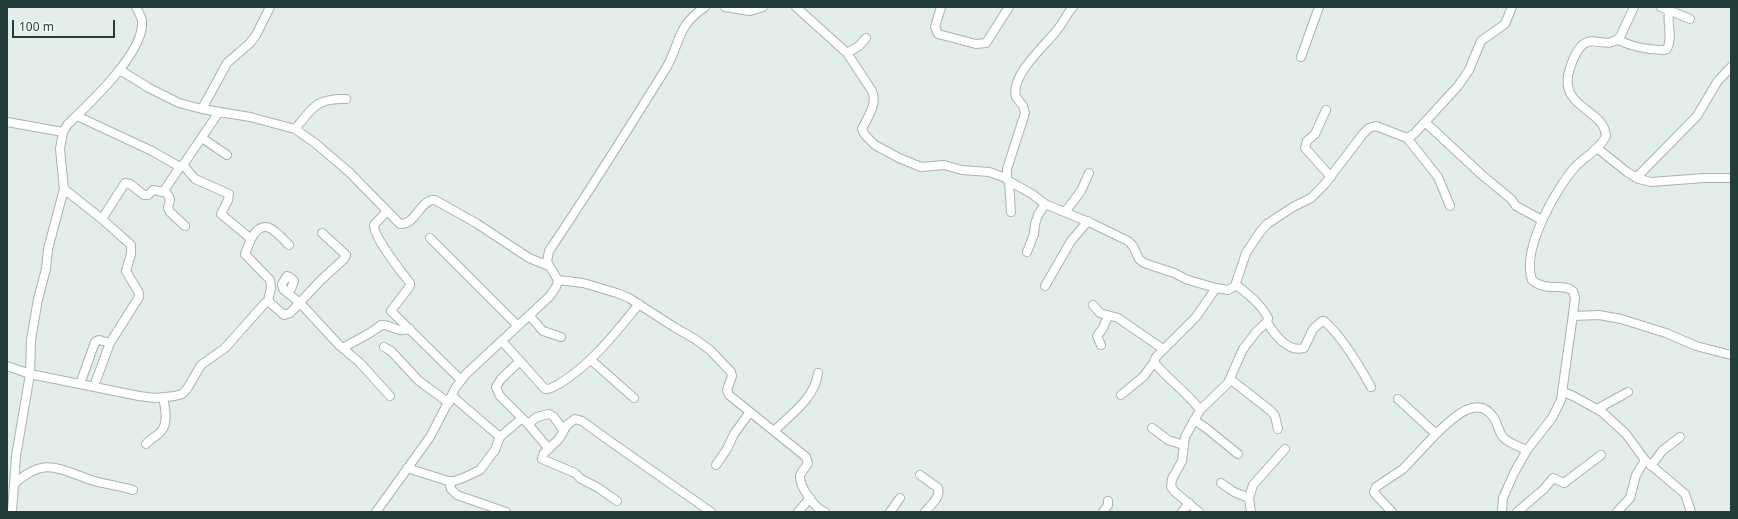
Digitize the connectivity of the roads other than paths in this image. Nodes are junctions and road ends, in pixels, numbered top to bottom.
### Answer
1 (136, 7) edge
2 (270, 7) edge
3 (704, 7) edge
4 (726, 7) edge
5 (763, 7) edge
6 (796, 7) edge
7 (941, 7) edge
8 (1009, 7) edge
9 (1073, 7) edge
10 (1319, 7) edge
11 (1512, 7) edge
12 (1634, 7) edge
13 (1661, 7) edge
14 (1670, 8) edge
15 (1690, 19) dead end
16 (866, 38) dead end
17 (1618, 40) junction
18 (847, 53) junction
19 (1300, 57) dead end
20 (1731, 68) edge
21 (120, 70) junction
22 (346, 99) dead end
23 (202, 109) junction
24 (1326, 110) dead end
25 (219, 112) junction
26 (77, 116) junction
27 (7, 122) edge
28 (1425, 122) junction
29 (295, 129) junction
30 (63, 132) junction
31 (202, 138) junction
32 (1407, 138) junction
33 (1597, 148) junction
34 (227, 155) dead end
35 (181, 166) junction
36 (1089, 173) dead end
37 (1331, 177) junction
38 (1636, 178) junction
39 (1731, 178) edge
40 (1008, 180) junction
41 (64, 189) junction
42 (165, 190) junction
43 (1045, 204) junction
44 (1450, 206) dead end
45 (387, 211) junction
46 (1011, 212) dead end
47 (1065, 212) junction
48 (102, 219) junction
49 (1542, 220) junction
50 (1088, 221) junction
51 (185, 226) dead end
52 (322, 233) dead end
53 (430, 238) dead end
54 (252, 239) junction
55 (289, 245) dead end
56 (1027, 252) dead end
57 (549, 266) junction
58 (558, 280) junction
59 (1236, 285) junction
60 (1045, 286) dead end
61 (1216, 288) junction
62 (287, 291) dead end
63 (268, 301) junction
64 (301, 304) junction
65 (639, 304) junction
66 (1093, 305) dead end
67 (530, 316) junction
68 (1108, 316) junction
69 (1573, 316) junction
70 (1267, 322) junction
71 (518, 326) junction
72 (410, 329) junction
73 (561, 337) dead end
74 (502, 341) junction
75 (110, 343) junction
76 (1101, 345) dead end
77 (384, 347) dead end
78 (343, 348) junction
79 (1163, 349) junction
80 (1731, 355) edge
81 (591, 360) junction
82 (520, 361) junction
83 (1154, 362) junction
84 (7, 366) edge
85 (30, 374) junction
86 (818, 374) dead end
87 (461, 380) junction
88 (1230, 380) junction
89 (80, 384) junction
90 (94, 386) junction
91 (1371, 386) dead end
92 (1563, 392) junction
93 (1628, 392) dead end
94 (1121, 395) dead end
95 (390, 396) dead end
96 (163, 398) junction
97 (634, 398) dead end
98 (450, 399) junction
99 (1398, 399) dead end
100 (1597, 409) junction
101 (1200, 410) junction
102 (750, 412) junction
103 (1194, 420) junction
104 (525, 421) junction
105 (1152, 428) dead end
106 (1278, 429) dead end
107 (563, 430) junction
108 (774, 431) junction
109 (1436, 434) junction
110 (500, 437) junction
111 (1680, 437) dead end
112 (146, 444) dead end
113 (1183, 445) junction
114 (549, 449) junction
115 (1285, 449) dead end
116 (1527, 450) junction
117 (1238, 454) dead end
118 (1601, 455) dead end
119 (1648, 463) junction
120 (716, 465) dead end
121 (407, 468) junction
122 (920, 475) dead end
123 (449, 481) junction
124 (1221, 483) dead end
125 (14, 484) junction
126 (133, 490) dead end
127 (810, 498) junction
128 (900, 498) dead end
129 (1249, 498) junction
130 (617, 501) dead end
131 (1108, 501) dead end
132 (1189, 503) junction
133 (12, 512) edge
134 (376, 512) edge
135 (506, 512) edge
136 (712, 512) edge
137 (798, 512) edge
138 (825, 512) edge
139 (890, 512) edge
140 (925, 512) edge
141 (1103, 512) edge
142 (1182, 512) edge
143 (1199, 512) edge
144 (1251, 512) edge
145 (1392, 512) edge
146 (1502, 512) edge
147 (1517, 512) edge
148 (1617, 512) edge
149 (1691, 512) edge

1 - 21 street
2 - 23 street
3 - 57 street
4 - 5 street
6 - 18 street
7 - 8 street
9 - 40 street
10 - 19 street
11 - 28 street
12 - 17 street
13 - 14 street
14 - 15 street
14 - 17 street
16 - 18 street
17 - 33 street
18 - 40 street
20 - 38 street
21 - 23 street
21 - 26 street
22 - 29 street
23 - 25 street
24 - 37 street
25 - 29 street
25 - 31 street
26 - 30 street
26 - 35 street
27 - 30 street
28 - 32 street
28 - 49 street
29 - 45 street
30 - 41 street
31 - 34 street
31 - 35 street
32 - 37 street
32 - 44 street
33 - 38 street
33 - 49 street
35 - 42 street
35 - 54 street
36 - 47 street
37 - 59 street
38 - 39 street
40 - 43 street
40 - 46 street
41 - 48 street
41 - 85 street
42 - 48 street
42 - 51 street
43 - 47 street
43 - 56 street
45 - 57 street
45 - 72 street
47 - 50 street
48 - 75 street
49 - 69 street
50 - 60 street
50 - 61 street
52 - 64 street
53 - 71 street
54 - 55 street
54 - 63 street
57 - 58 street
58 - 65 street
58 - 67 street
59 - 61 street
59 - 70 street
61 - 79 street
62 - 64 street
63 - 64 street
63 - 96 street
64 - 78 street
65 - 81 street
65 - 102 street
66 - 68 street
67 - 71 street
67 - 73 street
68 - 76 street
68 - 79 street
69 - 80 street
69 - 92 street
70 - 88 street
70 - 91 street
71 - 74 street
72 - 78 street
72 - 87 street
74 - 82 street
74 - 87 street
75 - 89 street
75 - 90 street
77 - 98 street
78 - 95 street
79 - 83 street
81 - 82 street
81 - 97 street
82 - 104 street
83 - 94 street
83 - 101 street
84 - 85 street
85 - 89 street
85 - 125 street
86 - 108 street
87 - 98 street
88 - 101 street
88 - 106 street
89 - 90 street
90 - 96 street
92 - 100 street
92 - 116 street
93 - 100 street
96 - 112 street
98 - 110 street
98 - 121 street
99 - 109 street
100 - 119 street
101 - 103 street
102 - 108 street
102 - 120 street
103 - 113 street
103 - 117 street
104 - 107 street
104 - 110 street
104 - 114 street
105 - 113 street
107 - 114 street
107 - 136 street
108 - 127 street
109 - 116 street
109 - 145 street
110 - 123 street
111 - 119 street
113 - 132 street
114 - 130 street
115 - 129 street
116 - 146 street
118 - 147 street
119 - 148 street
119 - 149 street
121 - 123 street
121 - 134 street
122 - 140 street
123 - 135 street
124 - 129 street
125 - 126 street
125 - 133 street
127 - 137 street
127 - 138 street
128 - 139 street
129 - 144 street
131 - 141 street
132 - 142 street
132 - 143 street

